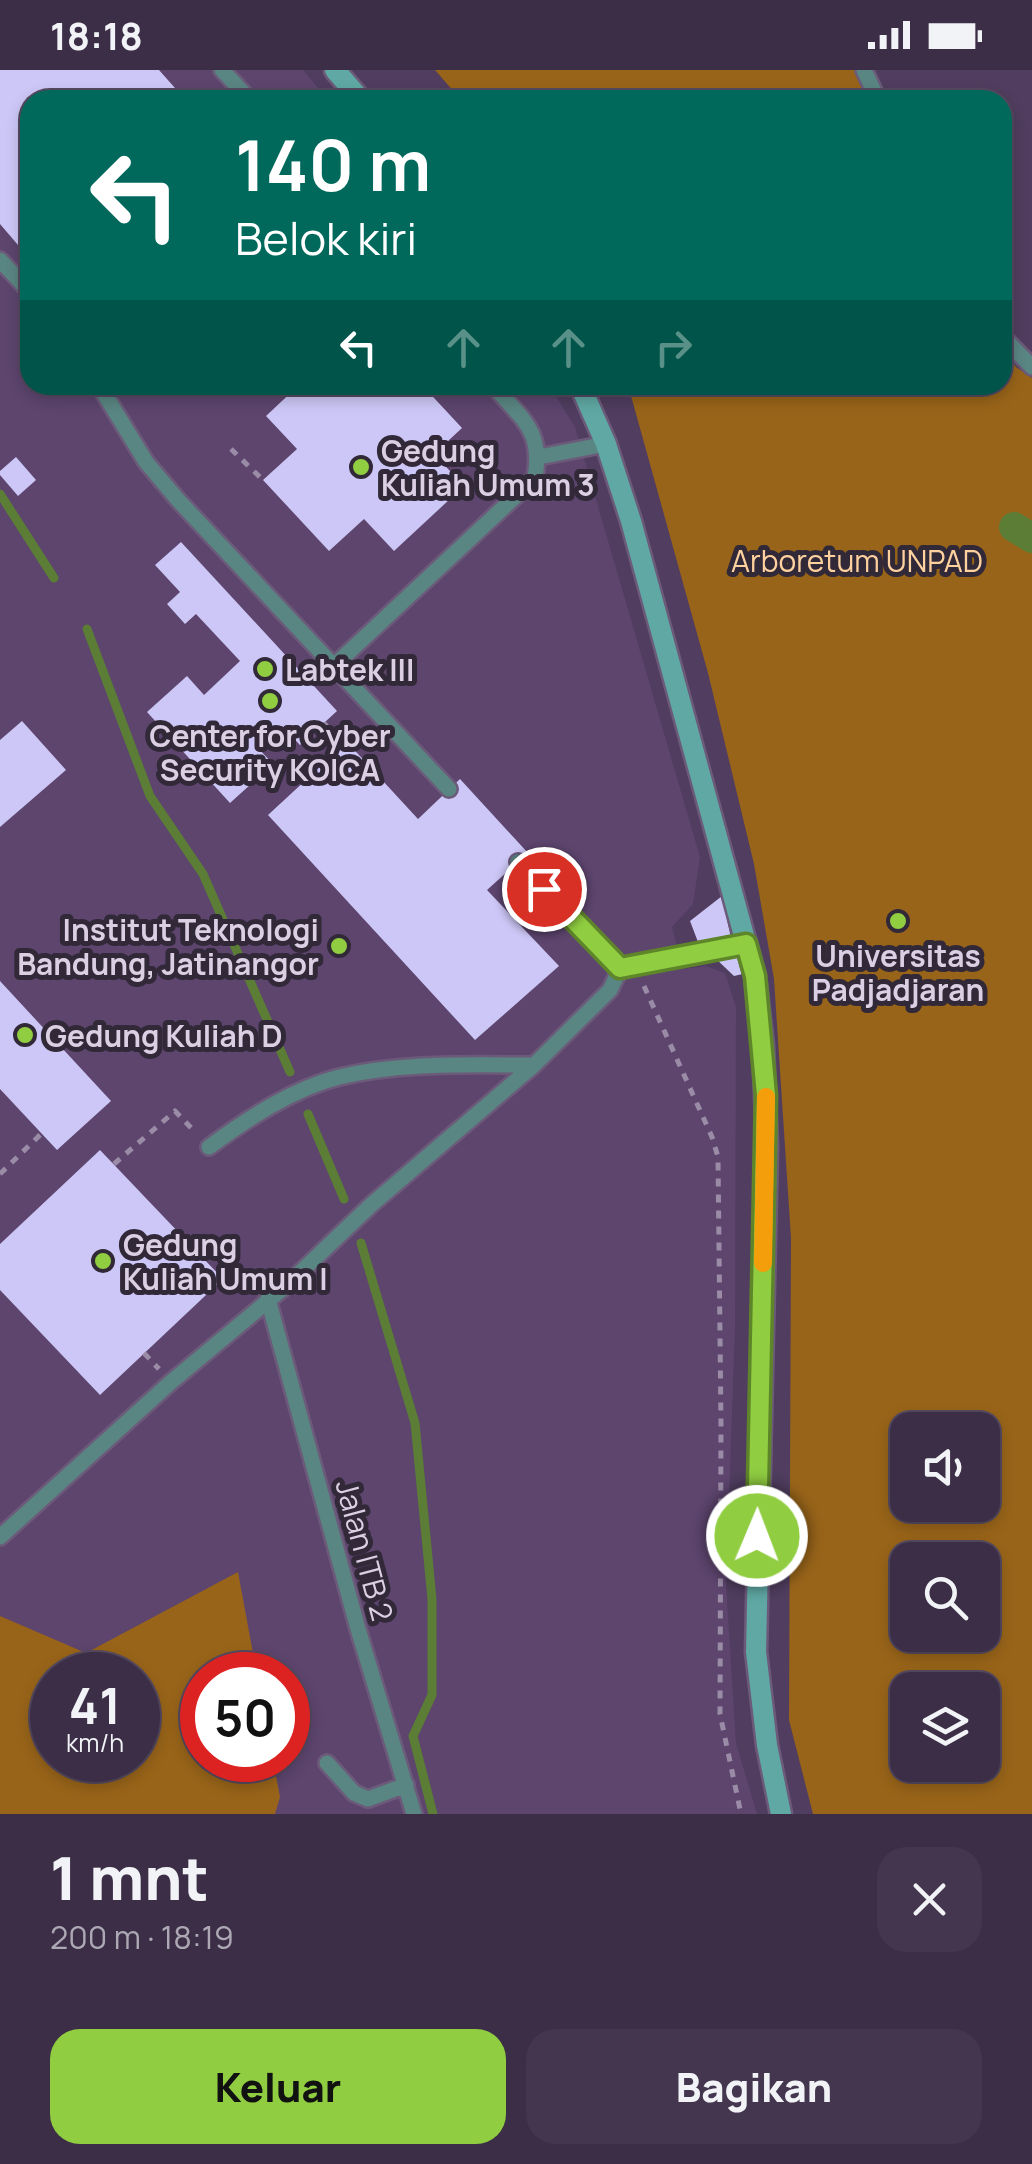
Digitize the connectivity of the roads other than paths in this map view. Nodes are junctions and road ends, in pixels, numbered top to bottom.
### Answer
1 (222, 70) edge
2 (335, 70) edge
3 (241, 90) edge
4 (352, 90) edge
5 (0, 260) edge
6 (20, 281) edge
7 (1012, 346) edge
8 (1032, 366) edge
9 (106, 395) edge
10 (501, 395) edge
11 (584, 395) edge
12 (606, 444) junction
13 (538, 457) junction
14 (335, 665) junction
15 (450, 789) dead end
16 (518, 862) dead end
17 (746, 944) junction
18 (627, 967) junction
19 (534, 1064) junction
20 (209, 1147) road end
21 (268, 1299) junction
22 (0, 1537) edge
23 (326, 1763) dead end
24 (406, 1786) junction
25 (414, 1814) edge
26 (781, 1814) edge

1 - 3 lane
2 - 4 main road
5 - 6 lane
7 - 8 lane
9 - 14 lane
10 - 13 lane
11 - 12 main road
12 - 13 lane
12 - 17 main road
13 - 14 lane
14 - 15 lane
16 - 18 lane
17 - 18 lane
17 - 26 main road
18 - 19 lane
19 - 20 lane
19 - 21 lane
21 - 22 lane
21 - 24 lane, Jalan ITB 2
23 - 24 lane
24 - 25 lane, Jalan ITB 2

